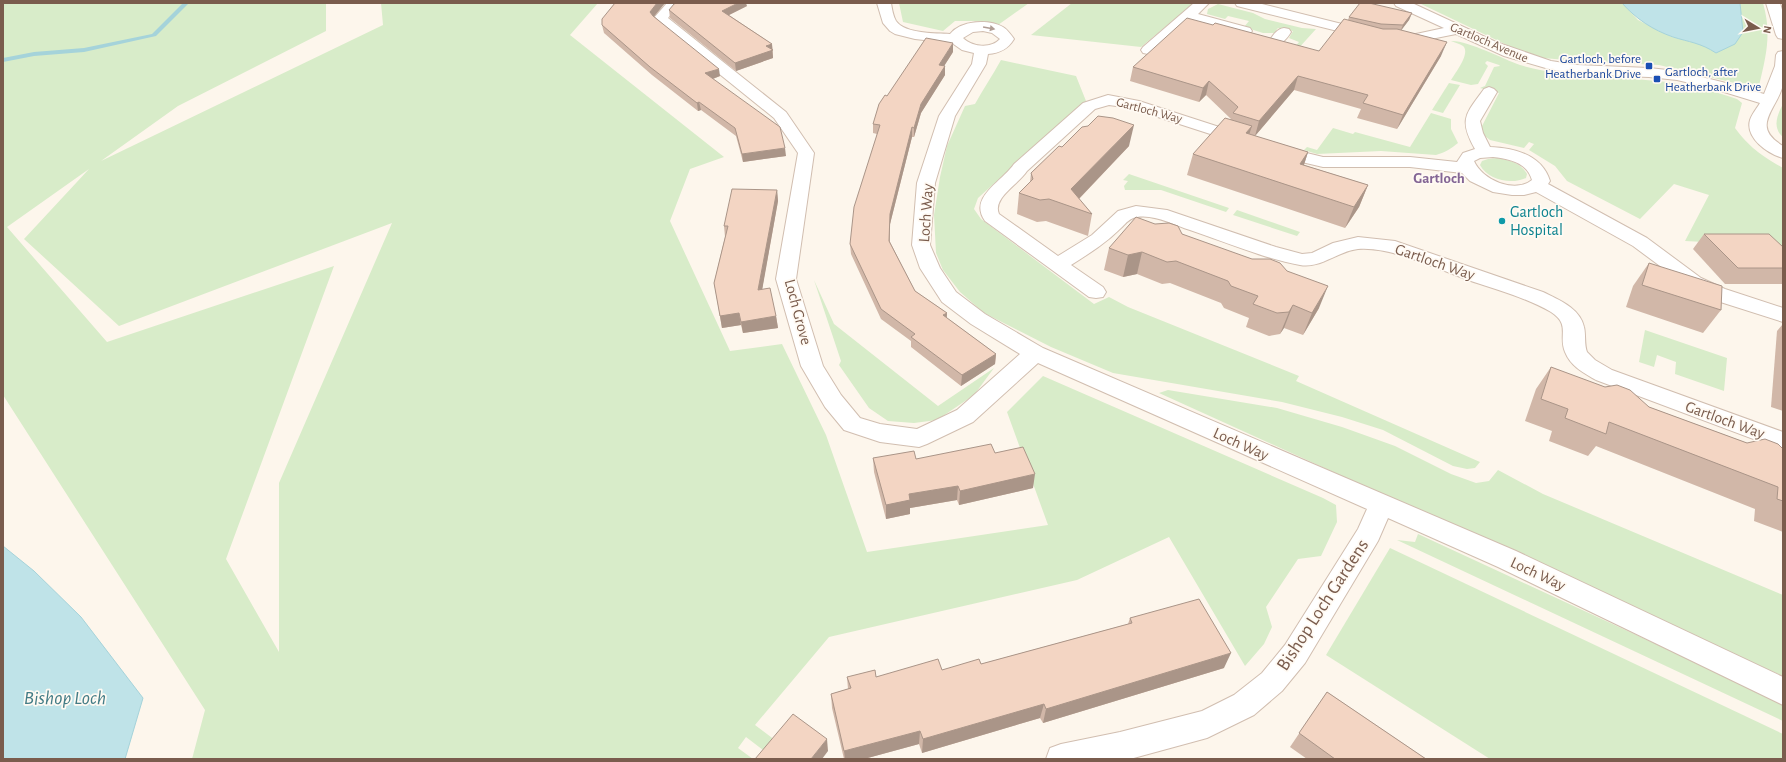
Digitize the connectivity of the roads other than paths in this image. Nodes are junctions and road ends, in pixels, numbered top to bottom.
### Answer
1 (678, 3) edge
2 (884, 3) edge
3 (1202, 3) edge
4 (1242, 3) edge
5 (1401, 3) edge
6 (1773, 3) edge
7 (1187, 15) junction
8 (1457, 30) junction
9 (1783, 35) edge
10 (956, 39) junction
11 (1294, 45) edge
12 (982, 50) junction
13 (1148, 50) dead end
14 (1783, 55) edge
15 (1489, 92) dead end
16 (1769, 101) junction
17 (1485, 152) junction
18 (1783, 153) edge
19 (1466, 168) junction
20 (1538, 186) junction
21 (1057, 265) junction
22 (1096, 292) dead end
23 (1783, 315) edge
24 (1035, 353) junction
25 (1783, 441) edge
26 (1381, 505) junction
27 (1783, 691) edge
28 (1122, 753) edge
29 (1061, 759) edge

1 - 24 street, Loch Grove
2 - 10 street
3 - 7 street
4 - 8 street
5 - 8 street, Gartloch Avenue
6 - 9 street
7 - 11 street
7 - 13 street
8 - 16 street, Gartloch Avenue
10 - 12 street
10 -> 12 street
12 - 24 street, Loch Way
14 - 16 street
15 - 17 street
16 - 18 street
17 - 19 street
17 - 20 street
19 - 20 street
19 - 21 street, Gartloch Way
20 - 23 street
21 - 22 street, Gartloch Way
21 - 25 street, Gartloch Way
24 - 26 street, Loch Way
26 - 27 street, Loch Way
26 - 28 street, Bishop Loch Gardens
28 - 29 street, Bishop Loch Gardens

